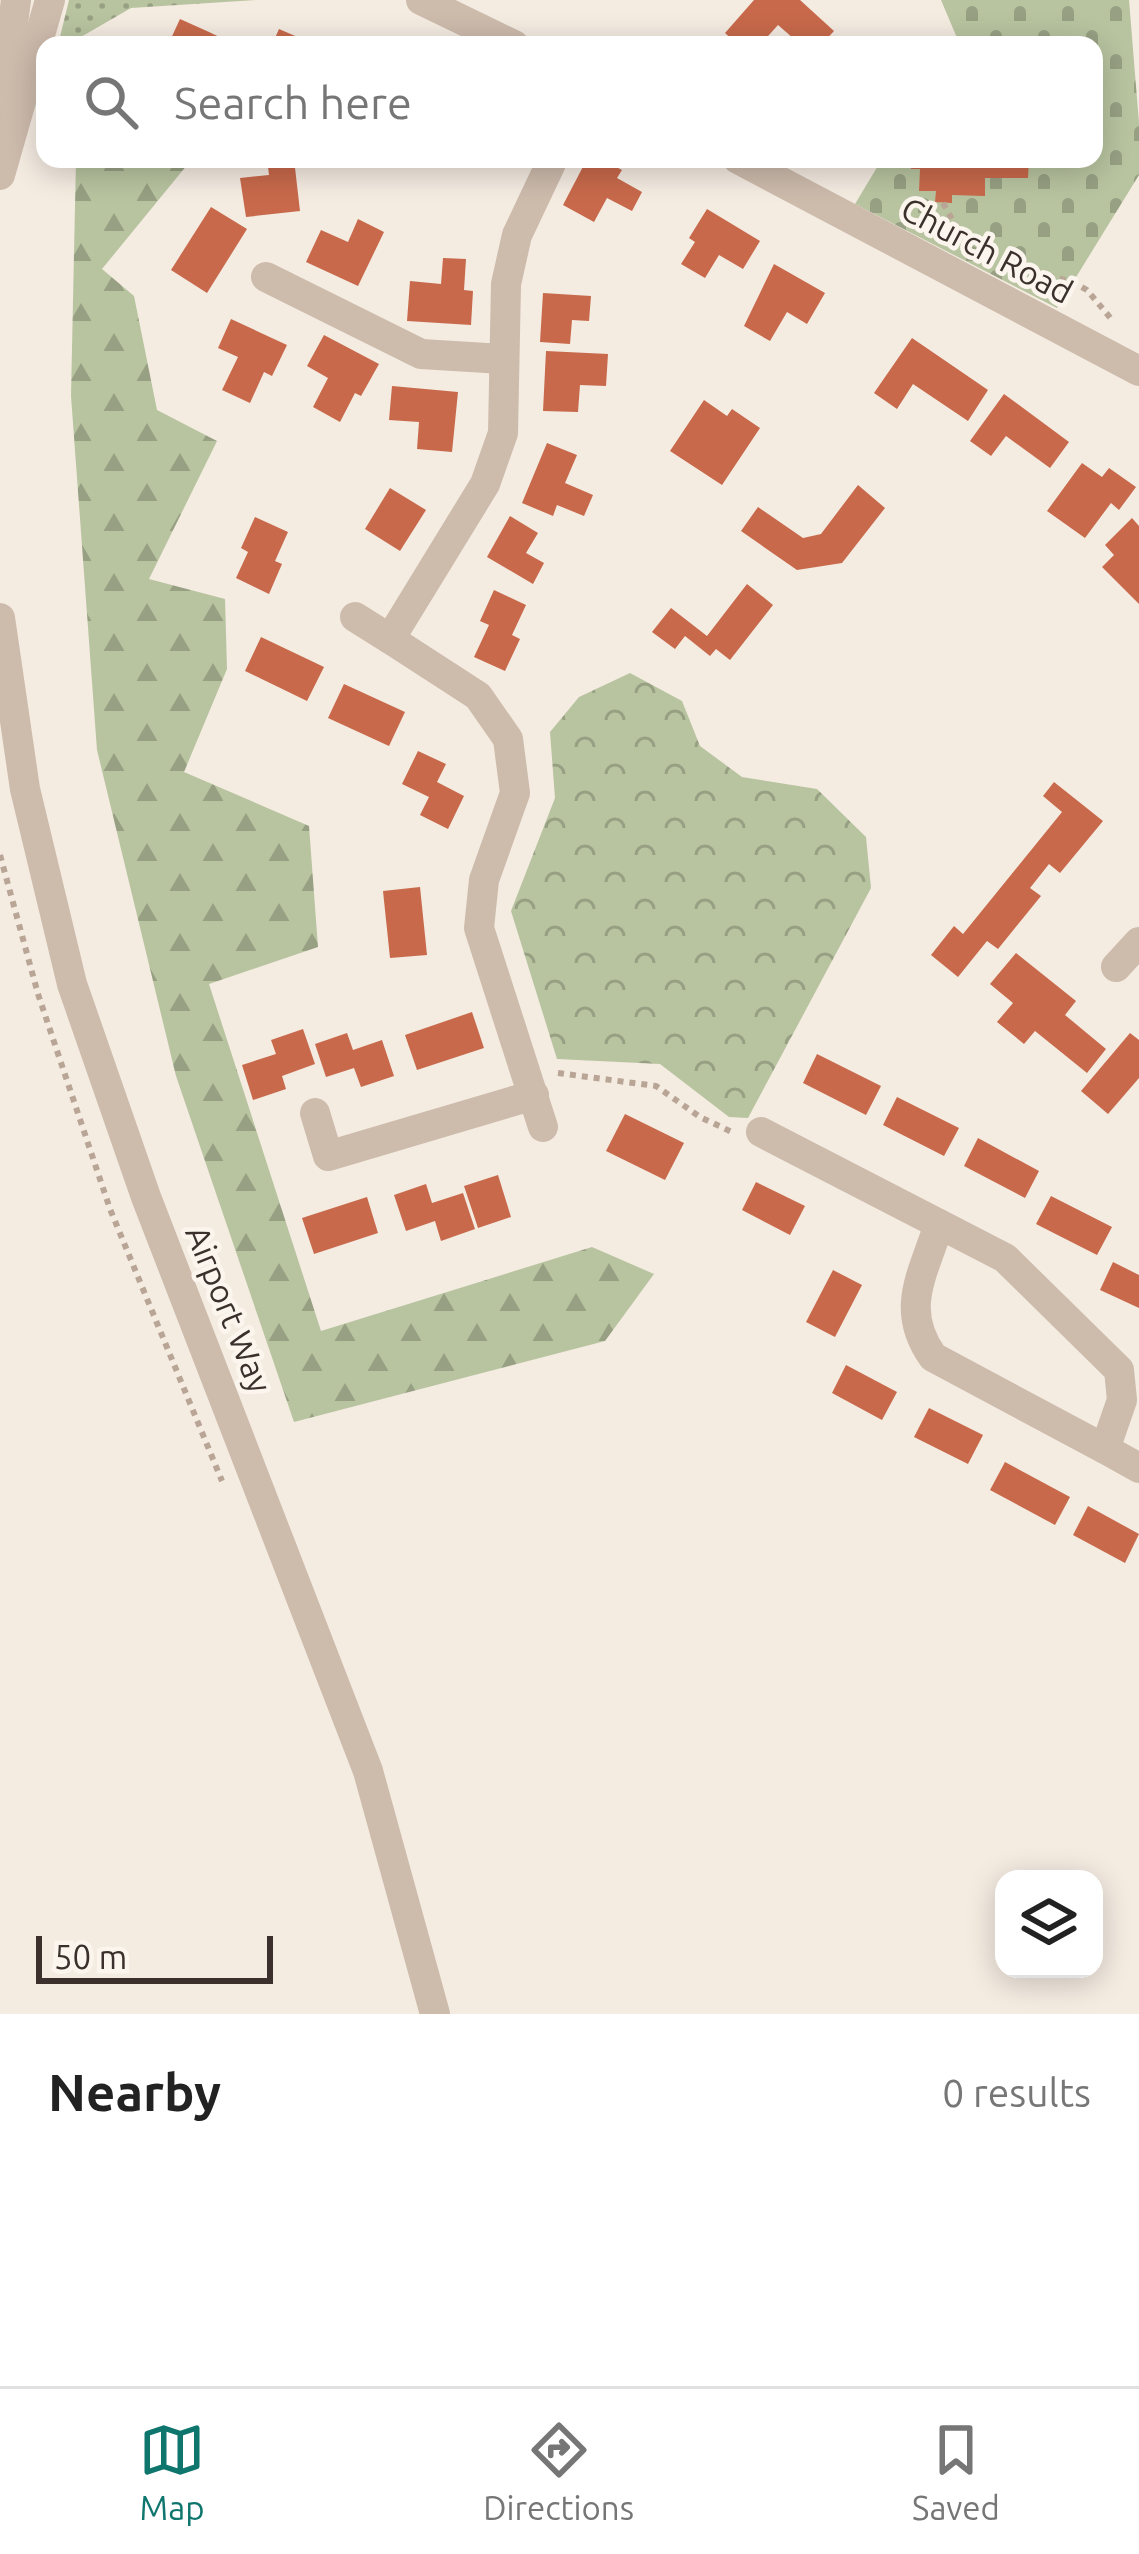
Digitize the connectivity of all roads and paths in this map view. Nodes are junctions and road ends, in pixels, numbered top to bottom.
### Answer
1 (16, 0) edge
2 (50, 0) edge
3 (421, 0) edge
4 (40, 36) edge
5 (495, 36) edge
6 (36, 49) edge
7 (0, 124) edge
8 (549, 168) edge
9 (755, 168) edge
10 (0, 175) edge
11 (943, 203) dead end
12 (980, 253) dead end
13 (998, 262) dead end
14 (266, 277) dead end
15 (1121, 328) dead end
16 (503, 359) junction
17 (1139, 371) edge
18 (355, 617) dead end
19 (0, 618) edge
20 (391, 639) junction
21 (1139, 942) edge
22 (1116, 967) dead end
23 (530, 1082) junction
24 (315, 1113) dead end
25 (543, 1127) dead end
26 (748, 1133) joint
27 (939, 1224) junction
28 (1105, 1449) junction
29 (1139, 1468) edge
30 (435, 2014) edge

1 - 7 street
2 - 4 street
3 - 5 street
6 - 10 street
8 - 16 street
9 - 17 street, Church Road
11 - 12 path
13 - 15 path
14 - 16 street
16 - 20 street
18 - 20 street
19 - 30 street, Airport Way
20 - 23 street
21 - 22 street
23 - 24 street
23 - 25 street
23 - 26 path
26 - 27 street
27 - 28 street
27 - 28 street
28 - 29 street

